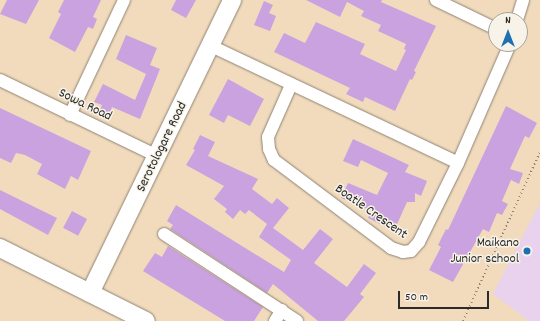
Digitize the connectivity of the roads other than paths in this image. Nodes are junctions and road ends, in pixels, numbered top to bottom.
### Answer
1 (124, 0) edge
2 (232, 0) edge
3 (436, 0) edge
4 (522, 0) edge
5 (519, 12) edge
6 (488, 25) edge
7 (210, 46) junction
8 (507, 52) edge
9 (0, 80) edge
10 (291, 85) junction
11 (70, 115) junction
12 (157, 156) junction
13 (458, 163) junction
14 (164, 234) dead end
15 (0, 248) edge
16 (90, 293) junction
17 (282, 310) junction
18 (146, 321) edge
19 (275, 321) edge
20 (297, 321) edge

1 - 11 street
2 - 7 street, Serotologare Road
3 - 6 street
4 - 5 street
7 - 10 street
7 - 12 street, Serotologare Road
8 - 13 street, Boatle Crescent
9 - 11 street, Sowa Road
10 - 13 street
10 - 13 street, Boatle Crescent
11 - 12 street, Sowa Road
12 - 16 street, Serotologare Road
14 - 17 street
15 - 16 street
16 - 18 street
17 - 19 street
17 - 20 street

